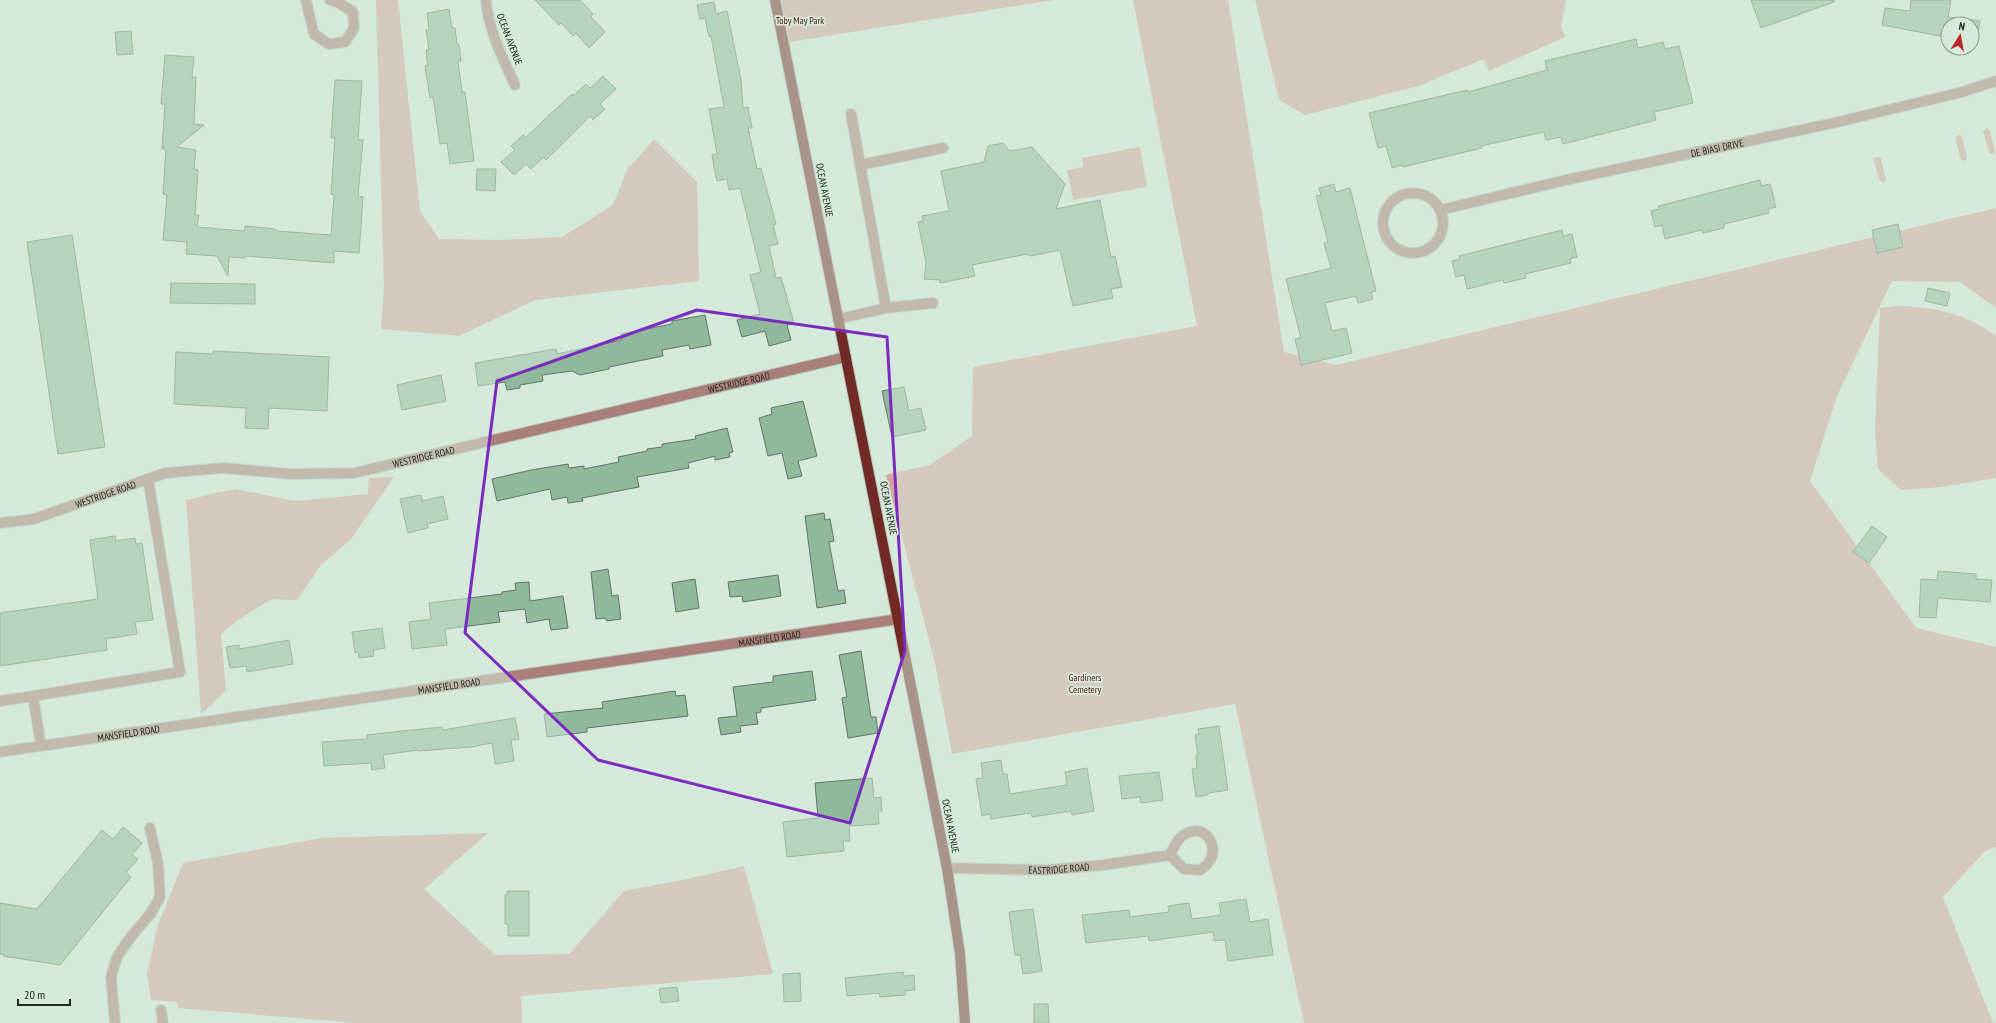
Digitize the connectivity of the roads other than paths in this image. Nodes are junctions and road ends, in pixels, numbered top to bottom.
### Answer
1 (306, 0) edge
2 (330, 0) edge
3 (486, 0) edge
4 (775, 0) edge
5 (1995, 81) edge
6 (515, 85) dead end
7 (851, 114) dead end
8 (943, 148) dead end
9 (860, 165) junction
10 (1440, 210) junction
11 (933, 303) dead end
12 (886, 308) junction
13 (838, 319) junction
14 (846, 358) junction
15 (148, 479) junction
16 (0, 523) edge
17 (899, 619) junction
18 (33, 696) junction
19 (0, 700) edge
20 (41, 746) junction
21 (0, 752) edge
22 (150, 828) dead end
23 (1170, 855) junction
24 (947, 868) junction
25 (161, 1010) dead end
26 (115, 1023) edge
27 (163, 1023) edge
28 (966, 1023) edge

1 - 2 street
3 - 6 street, OCEAN AVENUE
4 - 13 main road, OCEAN AVENUE
5 - 10 street, DE BIASI DRIVE
7 - 9 street
8 - 9 street
9 - 12 street
10 - 10 street
11 - 12 street
12 - 13 street
13 - 14 main road, OCEAN AVENUE
14 - 15 street, WESTRIDGE ROAD
14 - 17 main road, OCEAN AVENUE
15 - 16 street, WESTRIDGE ROAD
15 - 18 street
17 - 20 street, MANSFIELD ROAD
17 - 24 main road, OCEAN AVENUE
18 - 19 street
18 - 20 street
20 - 21 street, MANSFIELD ROAD
22 - 26 street
23 - 23 street
23 - 24 street, EASTRIDGE ROAD
24 - 28 main road, OCEAN AVENUE
25 - 27 street

